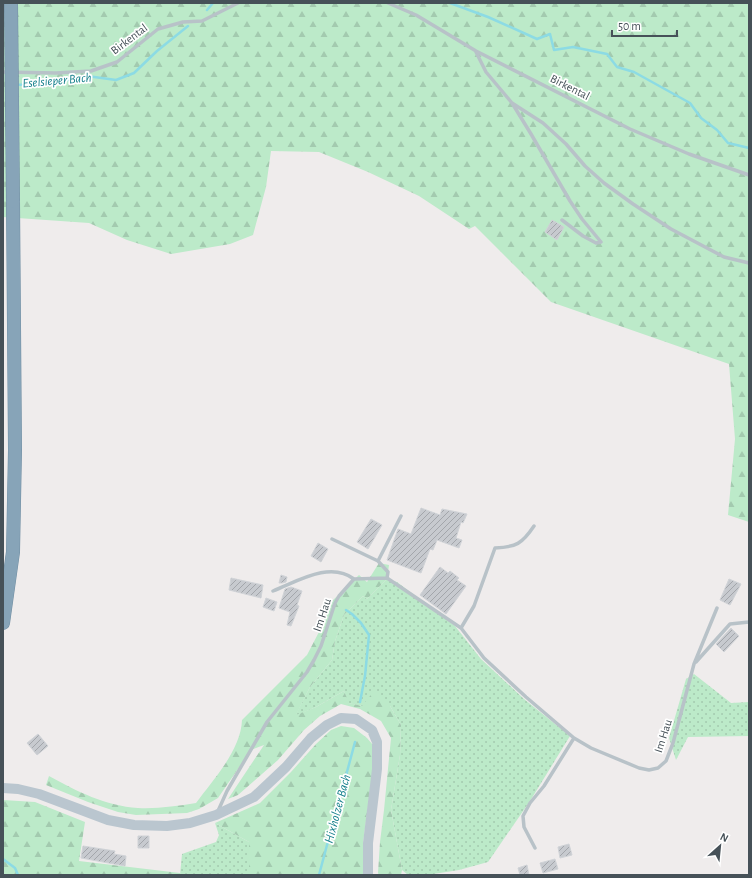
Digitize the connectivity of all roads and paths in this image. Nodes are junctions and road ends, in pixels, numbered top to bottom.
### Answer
1 (11, 3) edge
2 (238, 3) edge
3 (388, 3) edge
4 (476, 51) junction
5 (3, 72) edge
6 (512, 103) junction
7 (749, 175) edge
8 (562, 220) dead end
9 (749, 263) edge
10 (401, 516) dead end
11 (534, 526) dead end
12 (332, 540) dead end
13 (378, 561) junction
14 (387, 578) junction
15 (354, 579) junction
16 (273, 591) dead end
17 (717, 608) dead end
18 (749, 622) edge
19 (3, 623) edge
20 (461, 628) junction
21 (694, 664) junction
22 (574, 738) junction
23 (3, 788) edge
24 (216, 815) junction
25 (535, 848) dead end
26 (368, 875) edge

1 - 19 highway, bridge
2 - 5 lane, Birkental
3 - 4 lane, Birkental
4 - 6 lane
4 - 7 lane, Birkental
6 - 8 lane
6 - 9 lane
10 - 13 lane
11 - 20 lane
12 - 13 lane
13 - 14 lane
14 - 15 lane
14 - 20 lane, Im Hau
15 - 16 lane
15 - 24 lane, Im Hau
17 - 21 lane, Im Hau
18 - 21 lane, Im Hau
20 - 22 lane, Im Hau
21 - 22 lane, Im Hau
22 - 25 lane
23 - 24 main road
24 - 26 main road

